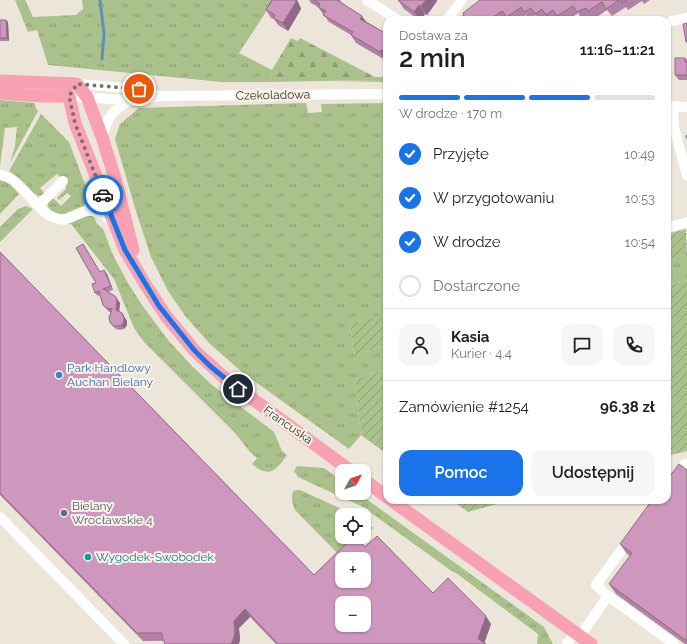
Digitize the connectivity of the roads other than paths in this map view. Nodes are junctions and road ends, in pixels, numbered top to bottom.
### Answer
1 (367, 0) edge
2 (462, 0) edge
3 (392, 16) edge
4 (450, 16) edge
5 (687, 18) edge
6 (672, 21) dead end
7 (0, 81) edge
8 (77, 84) junction
9 (0, 93) edge
10 (383, 94) edge
11 (69, 96) junction
12 (159, 96) junction
13 (87, 97) junction
14 (129, 101) junction
15 (671, 106) edge
16 (687, 107) edge
17 (671, 111) edge
18 (102, 137) junction
19 (0, 175) edge
20 (687, 176) edge
21 (62, 181) dead end
22 (100, 187) junction
23 (38, 206) junction
24 (88, 210) junction
25 (113, 221) junction
26 (687, 222) edge
27 (671, 227) edge
28 (137, 269) junction
29 (341, 464) edge
30 (687, 466) edge
31 (671, 483) edge
32 (371, 485) edge
33 (383, 494) edge
34 (397, 504) edge
35 (0, 517) edge
36 (636, 530) edge
37 (608, 596) junction
38 (578, 634) junction
39 (124, 644) edge
40 (567, 644) edge
41 (590, 644) edge
42 (674, 644) edge

1 - 3 street
2 - 4 street
5 - 6 street
7 - 8 main road, Czekoladowa
8 - 11 street
8 - 12 street, Czekoladowa
8 - 13 main road
9 - 11 main road, Czekoladowa
10 - 12 street, Czekoladowa
11 - 13 street, Czekoladowa
11 - 22 main road
12 - 14 street, Czekoladowa
13 - 14 street, Czekoladowa
13 - 18 main road
14 - 18 street
15 - 16 street
17 - 20 street
18 - 28 main road
19 - 23 street
21 - 23 street
22 - 24 street
22 - 25 main road
23 - 24 street
24 - 25 street
25 - 28 main road
26 - 27 street
28 - 29 main road, Francuska
30 - 31 street
32 - 33 main road
34 - 38 main road
35 - 39 street
36 - 37 street
37 - 38 street
37 - 42 street
38 - 40 street
38 - 41 main road

